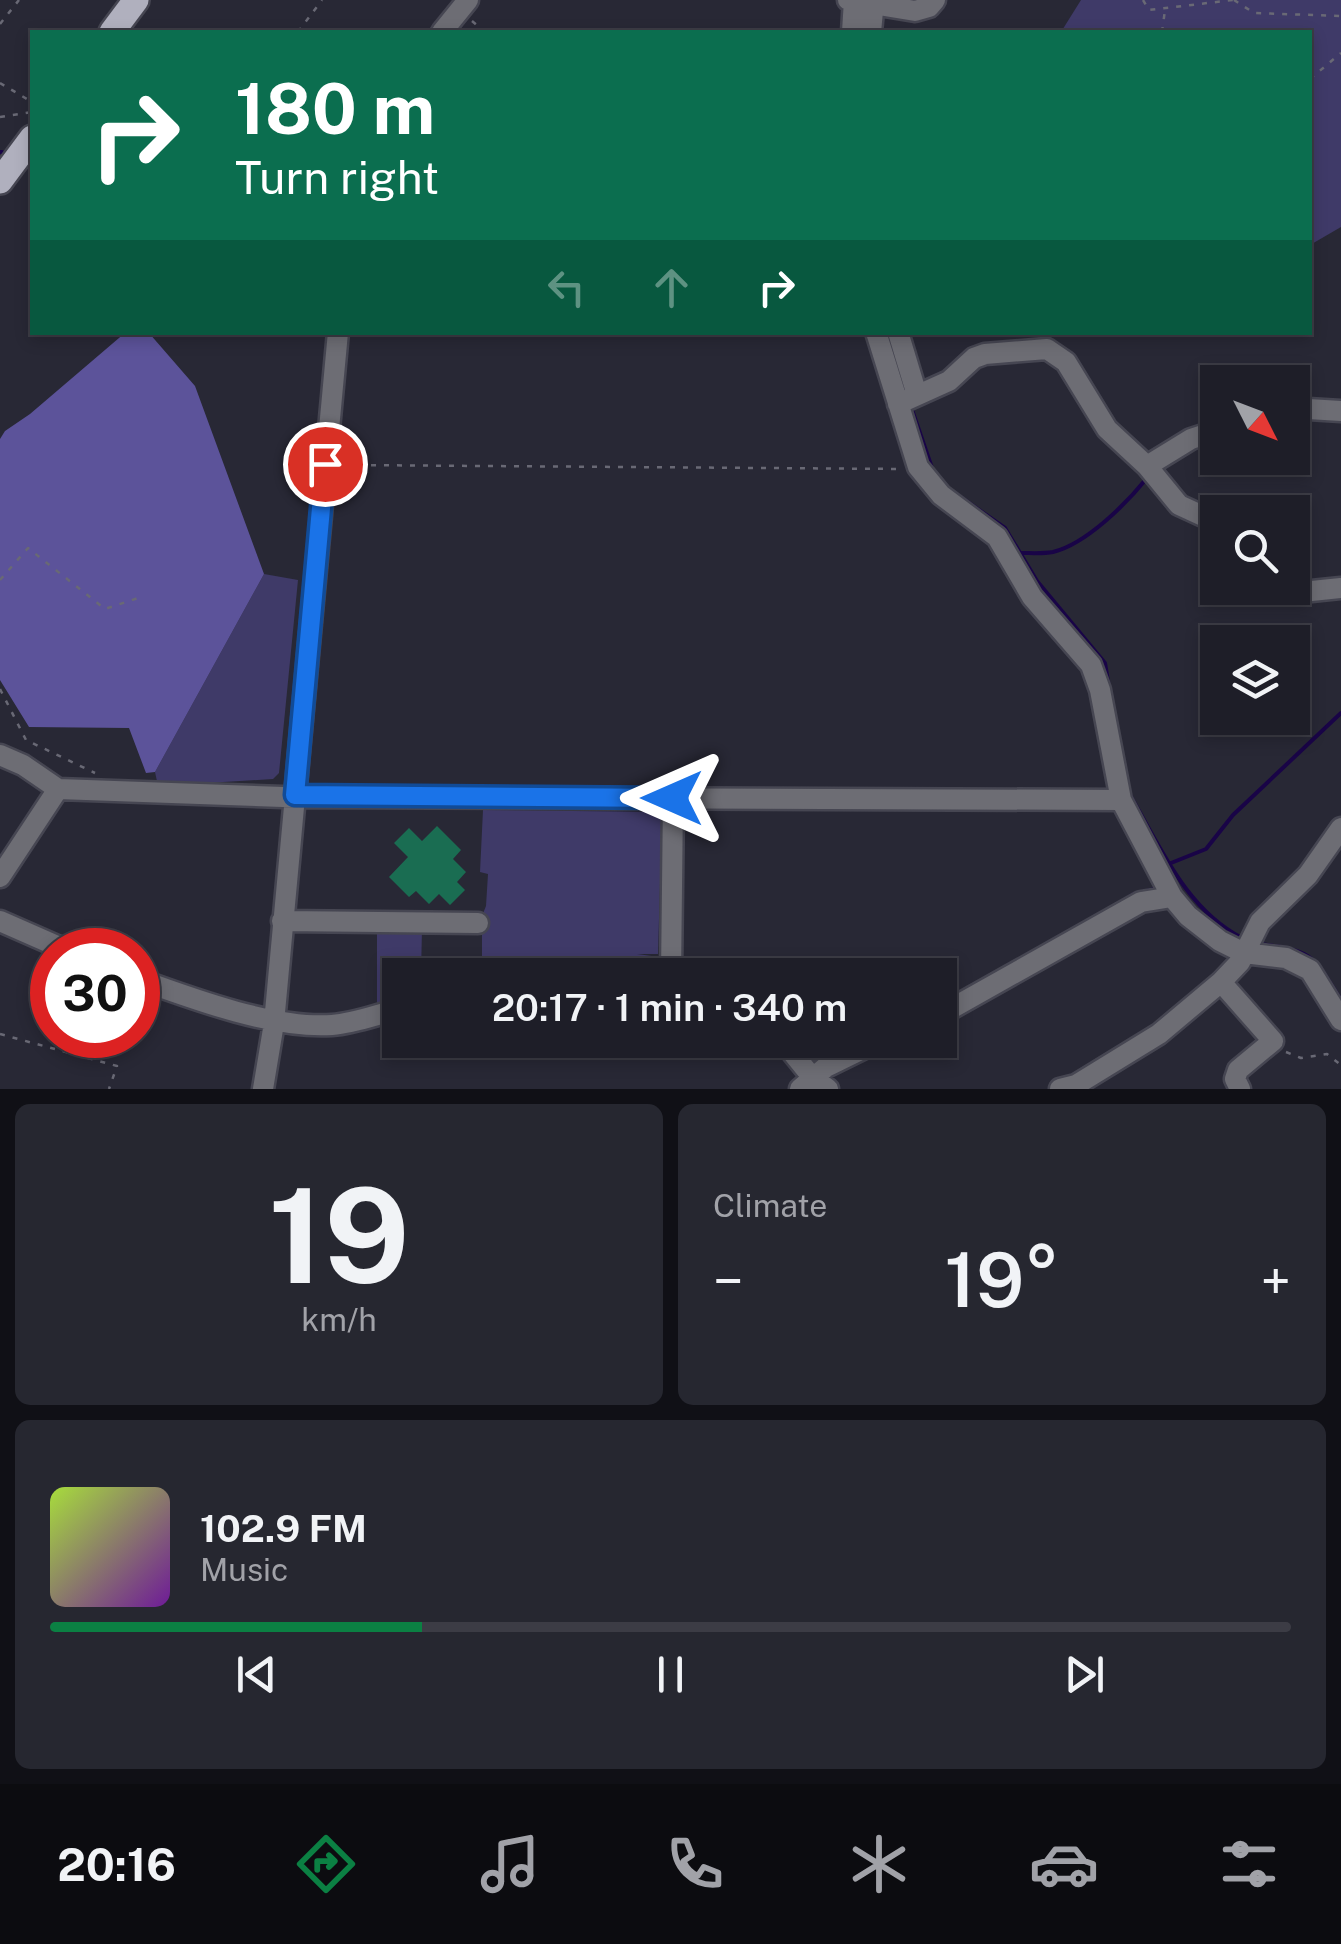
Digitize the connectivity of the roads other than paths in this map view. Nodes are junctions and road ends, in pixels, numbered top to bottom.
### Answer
1 (136, 0) edge
2 (468, 0) edge
3 (935, 0) edge
4 (861, 2) edge
5 (114, 30) edge
6 (444, 30) edge
7 (853, 30) edge
8 (870, 30) edge
9 (30, 141) edge
10 (11, 170) edge
11 (338, 335) edge
12 (878, 335) edge
13 (899, 335) edge
14 (910, 398) junction
15 (1310, 409) edge
16 (1341, 411) edge
17 (1200, 435) edge
18 (1147, 466) junction
19 (1200, 514) edge
20 (1341, 588) edge
21 (1310, 591) edge
22 (0, 755) edge
23 (58, 789) junction
24 (295, 795) junction
25 (672, 798) junction
26 (1121, 800) junction
27 (1341, 828) edge
28 (0, 877) edge
29 (1172, 897) junction
30 (0, 921) edge
31 (282, 921) junction
32 (478, 923) dead end
33 (30, 934) edge
34 (1247, 946) junction
35 (672, 958) edge
36 (1221, 982) junction
37 (160, 986) edge
38 (957, 1005) edge
39 (382, 1013) edge
40 (274, 1018) junction
41 (1341, 1020) edge
42 (794, 1058) edge
43 (854, 1058) edge
44 (813, 1085) edge
45 (263, 1089) edge
46 (1060, 1089) edge
47 (1240, 1089) edge

1 - 5 main road
2 - 6 street
3 - 4 street
4 - 7 street
4 - 8 street
9 - 10 main road
11 - 24 street
12 - 14 street
13 - 14 street
14 - 18 street
14 - 26 street
15 - 16 street
17 - 18 street
18 - 19 street
20 - 21 street
22 - 23 street
23 - 24 street
23 - 28 street
24 - 25 street
24 - 31 street
25 - 26 street
25 - 35 street
26 - 29 street
27 - 34 street
29 - 34 street
29 - 38 street
30 - 33 street
31 - 32 street
31 - 40 street
34 - 36 street
34 - 41 street
36 - 46 street
36 - 47 street
37 - 40 street
39 - 40 street
40 - 45 street
42 - 44 street
43 - 44 street

